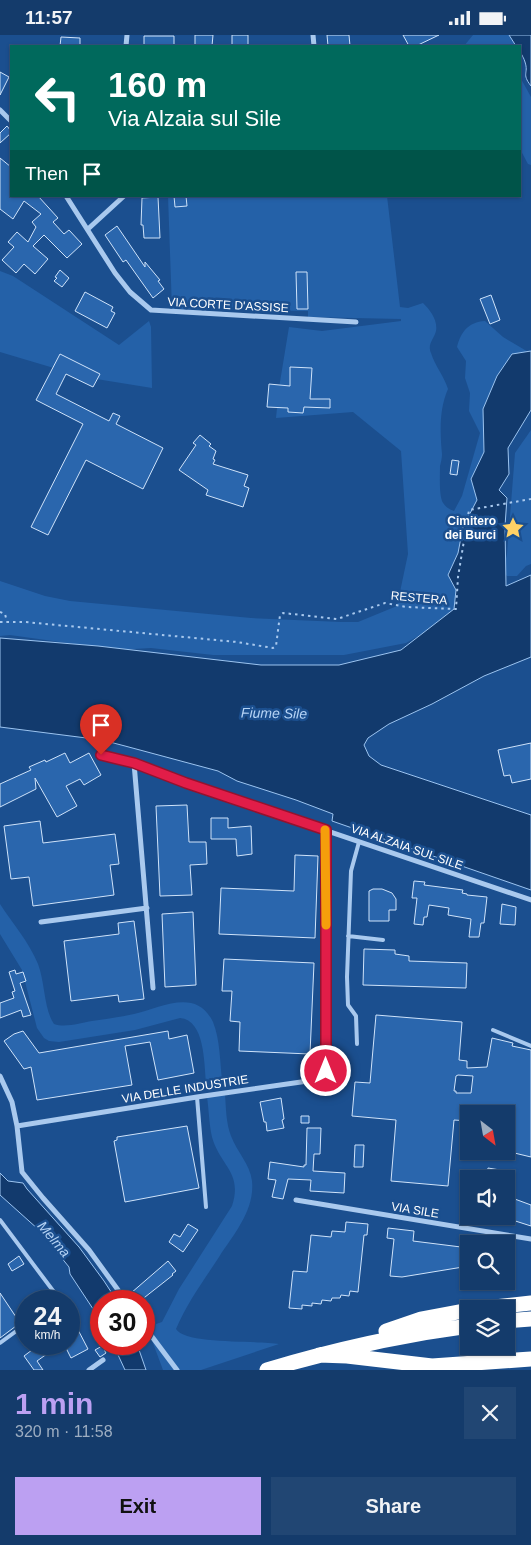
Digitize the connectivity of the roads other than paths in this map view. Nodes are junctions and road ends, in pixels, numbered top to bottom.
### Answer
1 (0, 110) edge
2 (10, 120) edge
3 (67, 197) edge
4 (123, 197) edge
5 (88, 229) junction
6 (356, 322) dead end
7 (101, 755) dead end
8 (134, 763) junction
9 (326, 830) junction
10 (360, 842) junction
11 (531, 900) edge
12 (147, 908) junction
13 (40, 922) dead end
14 (348, 936) junction
15 (383, 940) dead end
16 (153, 989) dead end
17 (493, 1030) dead end
18 (357, 1044) dead end
19 (531, 1046) edge
20 (0, 1076) edge
21 (197, 1097) junction
22 (17, 1126) junction
23 (296, 1200) dead end
24 (206, 1207) dead end
25 (0, 1220) edge
26 (531, 1239) edge
27 (52, 1290) edge
28 (118, 1290) edge
29 (531, 1303) edge
30 (515, 1305) edge
31 (460, 1312) edge
32 (531, 1319) edge
33 (515, 1320) edge
34 (460, 1327) edge
35 (15, 1332) edge
36 (155, 1341) edge
37 (0, 1343) edge
38 (349, 1347) junction
39 (319, 1355) junction
40 (531, 1359) edge
41 (103, 1361) dead end
42 (89, 1370) edge
43 (177, 1370) edge
44 (267, 1370) edge

1 - 2 street
3 - 5 street, VIA CORTE D'ASSISE
4 - 5 street
5 - 6 street, VIA CORTE D'ASSISE
7 - 8 street, VIA ALZAIA SUL SILE
8 - 9 street, VIA ALZAIA SUL SILE
8 - 12 street
9 - 10 street, VIA ALZAIA SUL SILE
9 - 21 street, VIA DELLE INDUSTRIE
10 - 11 street, VIA ALZAIA SUL SILE
10 - 14 lane
12 - 13 street
12 - 16 street
14 - 15 lane
14 - 18 lane
17 - 19 lane
20 - 22 street
21 - 22 street, VIA DELLE INDUSTRIE
21 - 24 lane
22 - 28 street
23 - 26 street, VIA SILE
25 - 27 lane
29 - 30 highway
31 - 38 highway
32 - 33 highway
34 - 38 highway
35 - 37 lane
36 - 43 street
38 - 39 highway
39 - 40 highway
39 - 44 highway
41 - 42 street

